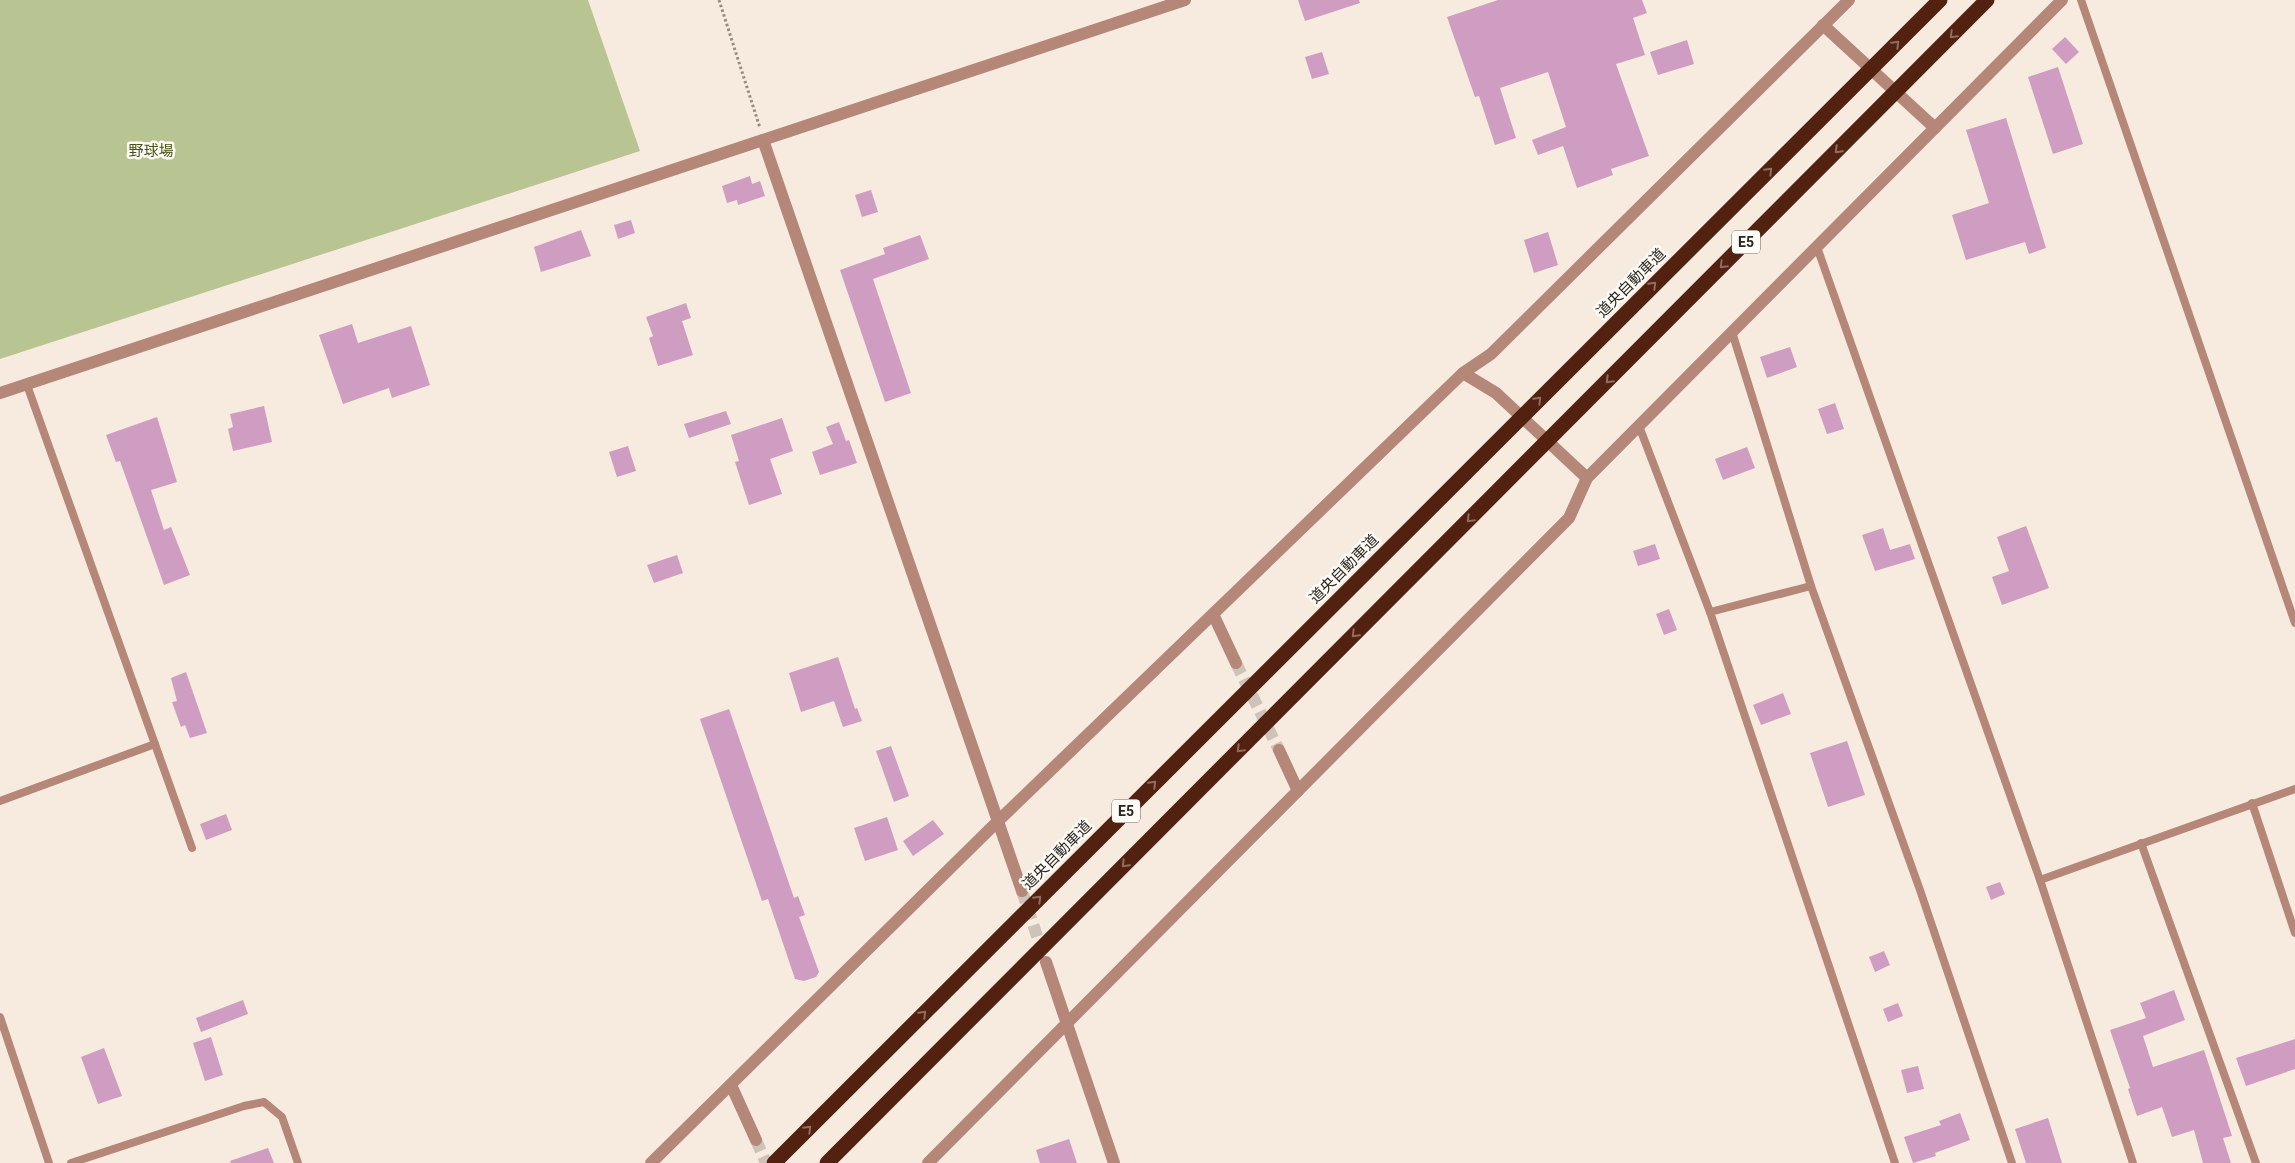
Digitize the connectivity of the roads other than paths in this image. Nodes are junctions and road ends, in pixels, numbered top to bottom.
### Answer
1 (1185, 0) edge
2 (1849, 0) edge
3 (1940, 0) edge
4 (1987, 0) edge
5 (2062, 0) edge
6 (2082, 0) edge
7 (1823, 25) junction
8 (1935, 128) junction
9 (763, 140) junction
10 (1817, 246) junction
11 (1732, 332) junction
12 (1463, 374) junction
13 (27, 385) junction
14 (0, 393) edge
15 (1639, 426) junction
16 (1587, 478) junction
17 (1810, 586) junction
18 (1710, 612) junction
19 (1213, 614) junction
20 (2295, 624) edge
21 (1236, 663) tunnel mouth
22 (155, 744) junction
23 (1279, 750) tunnel mouth
24 (2295, 788) edge
25 (1298, 791) junction
26 (0, 802) edge
27 (2252, 804) junction
28 (996, 823) junction
29 (2141, 843) junction
30 (192, 848) dead end
31 (2040, 880) junction
32 (1022, 891) tunnel mouth
33 (2295, 933) edge
34 (1046, 962) tunnel mouth
35 (0, 1017) edge
36 (1066, 1024) junction
37 (731, 1085) junction
38 (756, 1140) tunnel mouth
39 (49, 1163) edge
40 (71, 1163) edge
41 (298, 1163) edge
42 (651, 1163) edge
43 (774, 1163) edge
44 (827, 1163) edge
45 (928, 1163) edge
46 (1114, 1163) edge
47 (1896, 1163) edge
48 (2012, 1163) edge
49 (2133, 1163) edge
50 (2256, 1163) edge

1 - 9 street
2 - 7 street
43 -> 3 highway, 道央自動車道 / E5
4 -> 44 highway, E5
5 - 8 street
6 - 20 lane
7 - 8 street
7 - 12 street
8 - 10 street
9 - 13 street
9 - 28 street
10 - 11 street
10 - 31 lane
11 - 15 street
11 - 17 lane
12 - 16 street
12 - 19 street
13 - 14 street
13 - 22 lane
15 - 16 street
15 - 18 lane
16 - 25 street
17 - 18 lane
17 - 48 lane
18 - 47 lane
19 - 21 street
19 - 28 street
22 - 26 lane
22 - 30 lane
23 - 25 street
24 - 27 lane
25 - 36 street
27 - 29 lane
27 - 33 lane
28 - 32 street
28 - 37 street
29 - 31 lane
29 - 50 lane
31 - 49 lane
34 - 36 street
35 - 39 lane
36 - 45 street
36 - 46 street
37 - 38 street
37 - 42 street
40 - 41 lane

